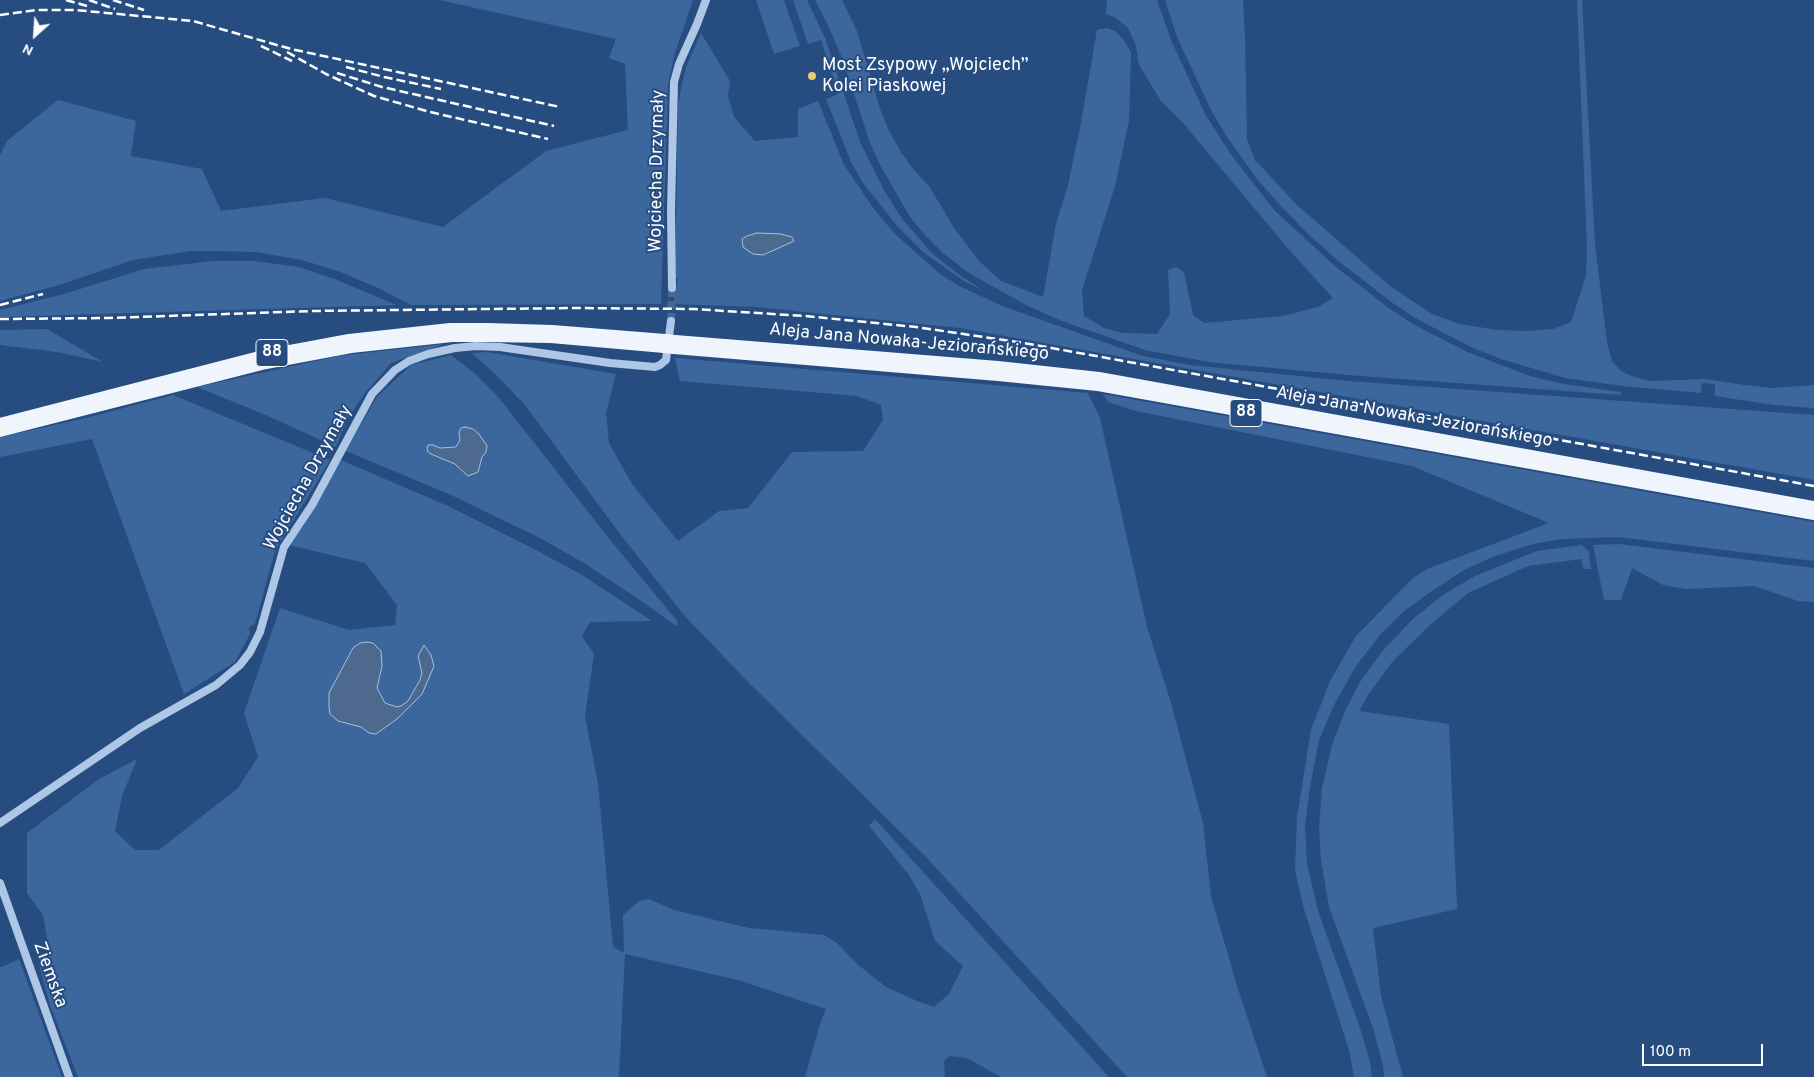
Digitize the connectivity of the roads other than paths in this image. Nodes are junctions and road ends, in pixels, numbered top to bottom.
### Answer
1 (706, 0) edge
2 (672, 288) tunnel mouth
3 (670, 321) tunnel mouth
4 (669, 344) junction
5 (0, 423) edge
6 (0, 432) edge
7 (1814, 506) edge
8 (1814, 515) edge
9 (0, 822) edge
10 (0, 885) edge
11 (69, 1077) edge

1 - 2 street, Wojciecha Drzymały
3 - 9 street, Wojciecha Drzymały
4 - 5 main road, Aleja Jana Nowaka-Jeziorańskiego / 88
4 - 6 main road, Aleja Jana Nowaka-Jeziorańskiego / 88
4 - 7 main road, Aleja Jana Nowaka-Jeziorańskiego / 88
4 - 8 main road, Aleja Jana Nowaka-Jeziorańskiego / 88
10 - 11 street, Ziemska

